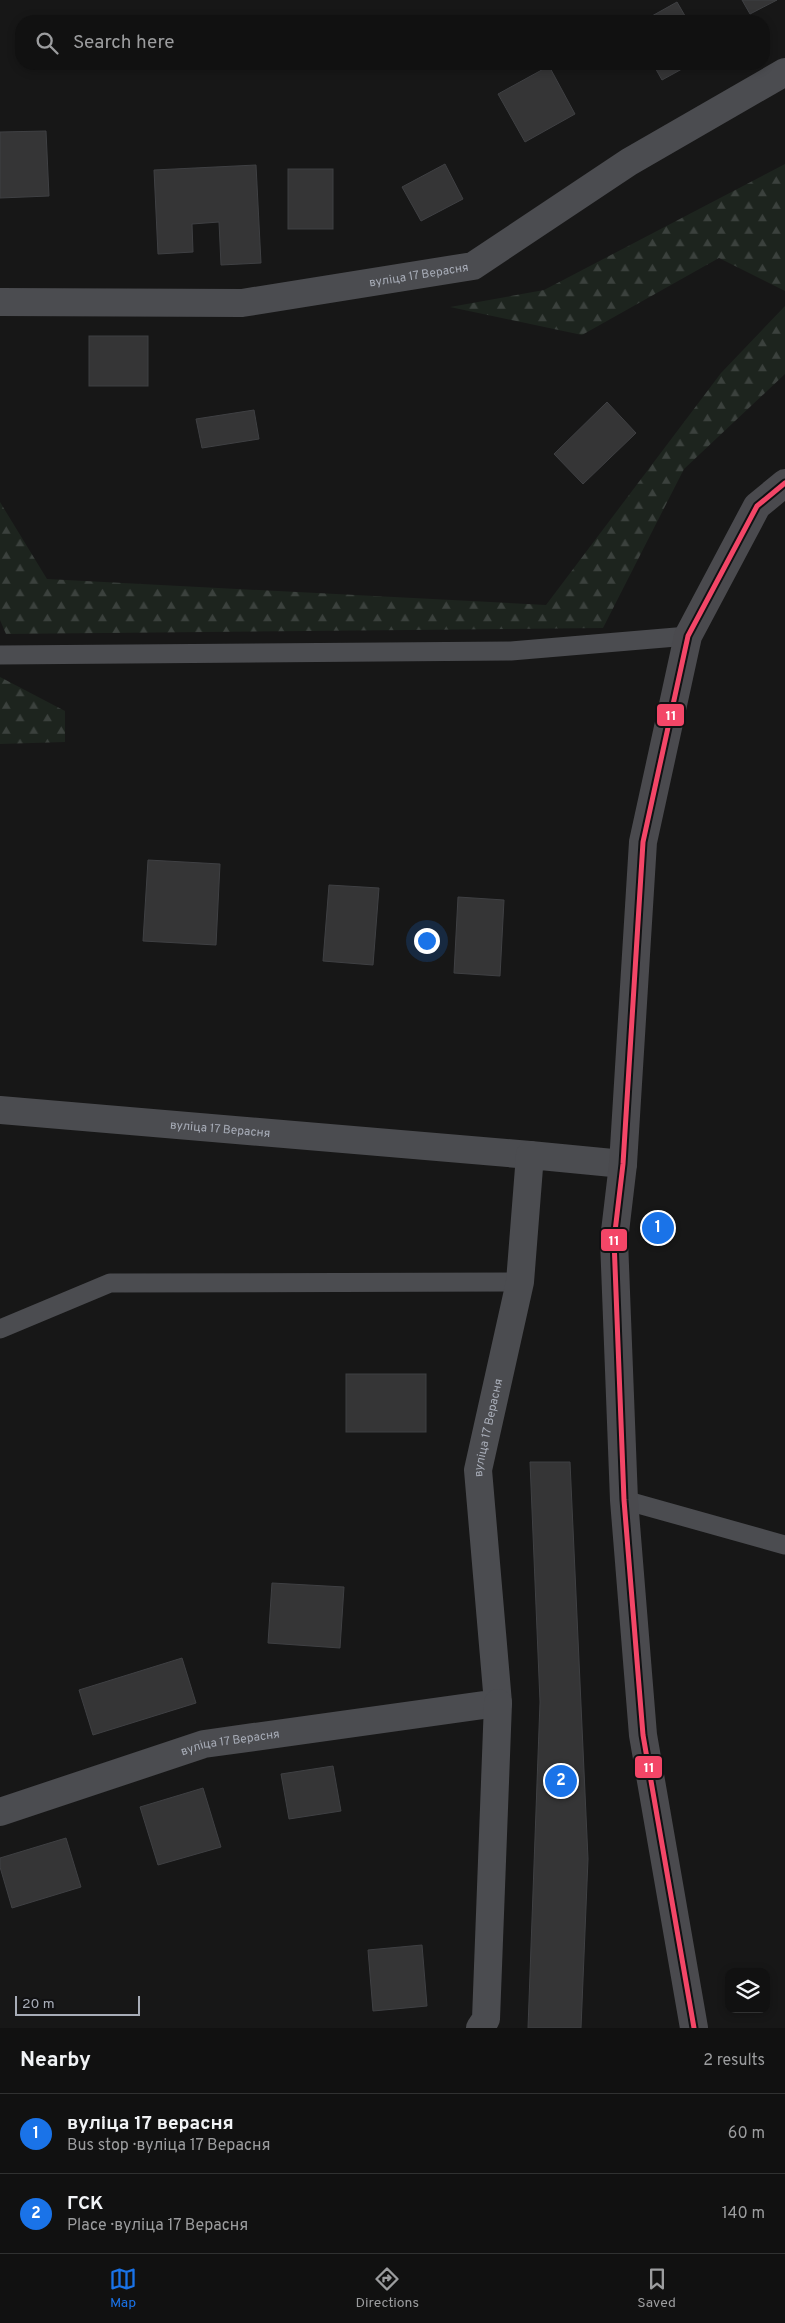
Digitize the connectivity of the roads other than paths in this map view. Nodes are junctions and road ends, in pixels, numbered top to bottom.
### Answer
1 (785, 72) edge
2 (0, 302) edge
3 (785, 483) edge
4 (688, 636) junction
5 (0, 655) edge
6 (0, 1110) edge
7 (530, 1156) junction
8 (623, 1164) junction
9 (520, 1282) junction
10 (0, 1329) edge
11 (624, 1500) junction
12 (785, 1544) edge
13 (498, 1703) junction
14 (0, 1812) edge
15 (480, 2028) edge
16 (694, 2028) edge

1 - 2 street, вуліца 17 Верасня
3 - 4 street
4 - 5 lane
4 - 8 street
6 - 7 street, вуліца 17 Верасня
7 - 8 street, вуліца 17 Верасня
7 - 9 street, вуліца 17 Верасня
8 - 11 street
9 - 10 lane
9 - 13 street, вуліца 17 Верасня
11 - 12 lane
11 - 16 street
13 - 14 street, вуліца 17 Верасня
13 - 15 street, вуліца 17 Верасня

